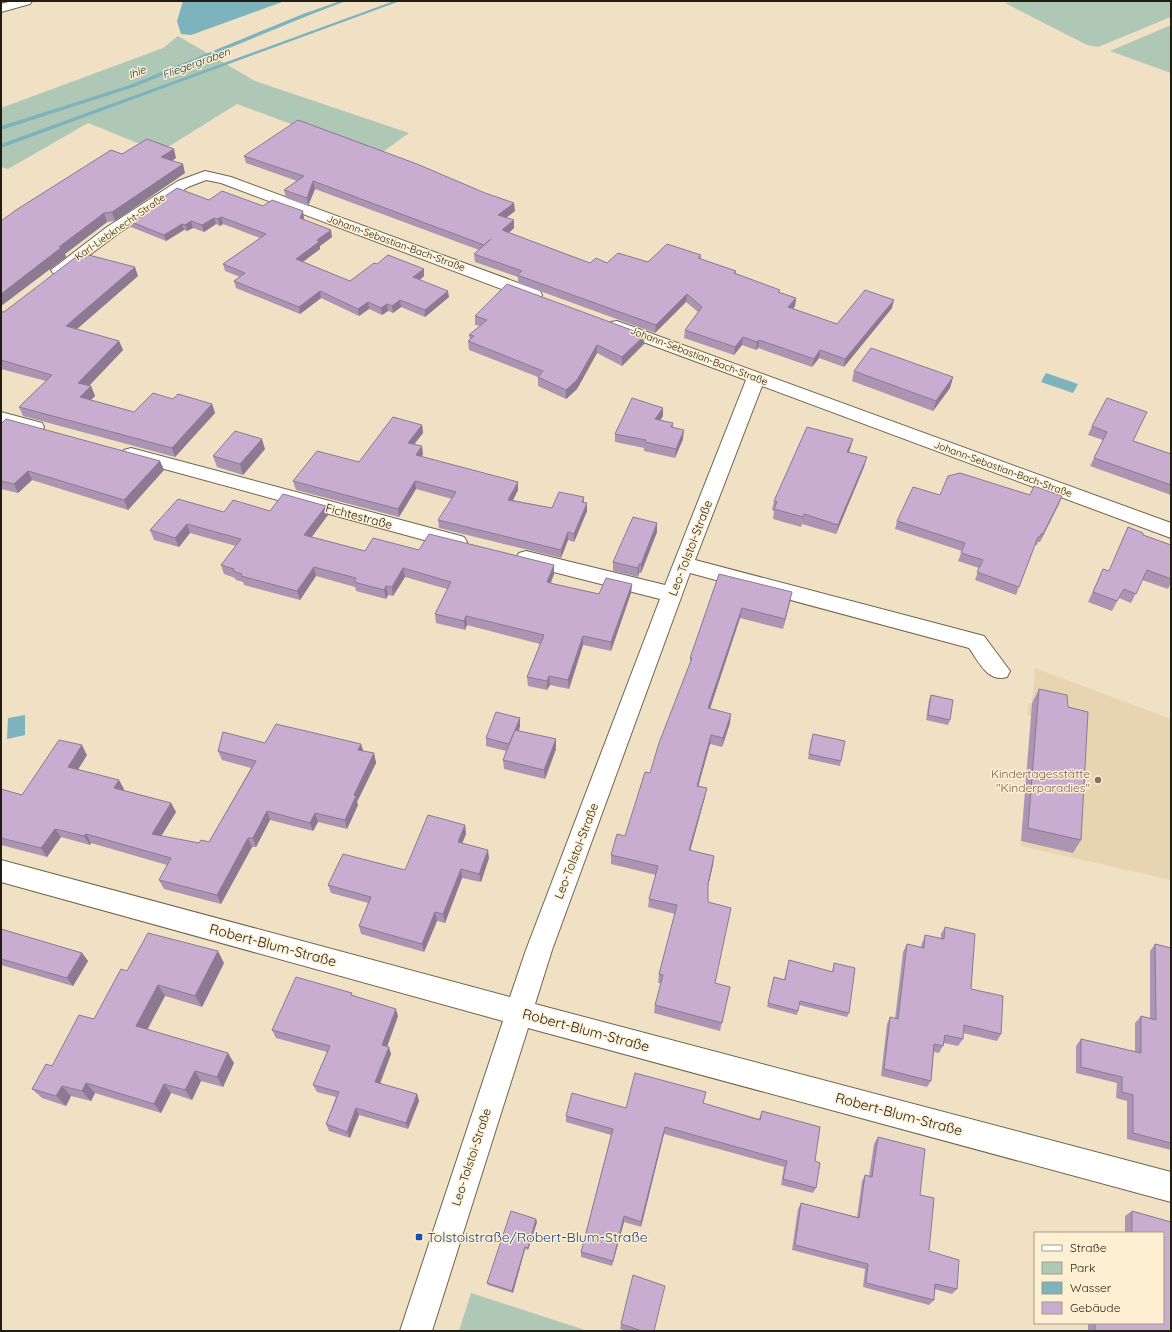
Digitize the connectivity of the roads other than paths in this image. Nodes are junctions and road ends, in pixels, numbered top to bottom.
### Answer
1 (26, 1) edge
2 (1, 8) edge
3 (205, 176) joint
4 (45, 280) edge
5 (552, 301) edge
6 (604, 320) edge
7 (756, 378) junction
8 (1, 418) edge
9 (54, 432) edge
10 (116, 449) edge
11 (1171, 531) edge
12 (473, 546) edge
13 (511, 555) edge
14 (683, 564) junction
15 (672, 594) junction
16 (999, 672) dead end
17 (1, 870) edge
18 (518, 1012) junction
19 (1171, 1187) edge
20 (416, 1331) edge

1 - 2 street
3 - 4 street, Karl-Liebknecht-Straße
3 - 5 street, Johann-Sebastian-Bach-Straße
6 - 7 street, Johann-Sebastian-Bach-Straße
7 - 11 street, Johann-Sebastian-Bach-Straße
7 - 14 street, Leo-Tolstoi-Straße
8 - 9 street
10 - 12 street, Fichtestraße
13 - 15 street
14 - 15 street, Leo-Tolstoi-Straße
14 - 16 street
15 - 18 street, Leo-Tolstoi-Straße
17 - 18 street, Robert-Blum-Straße
18 - 19 street, Robert-Blum-Straße
18 - 20 street, Leo-Tolstoi-Straße

